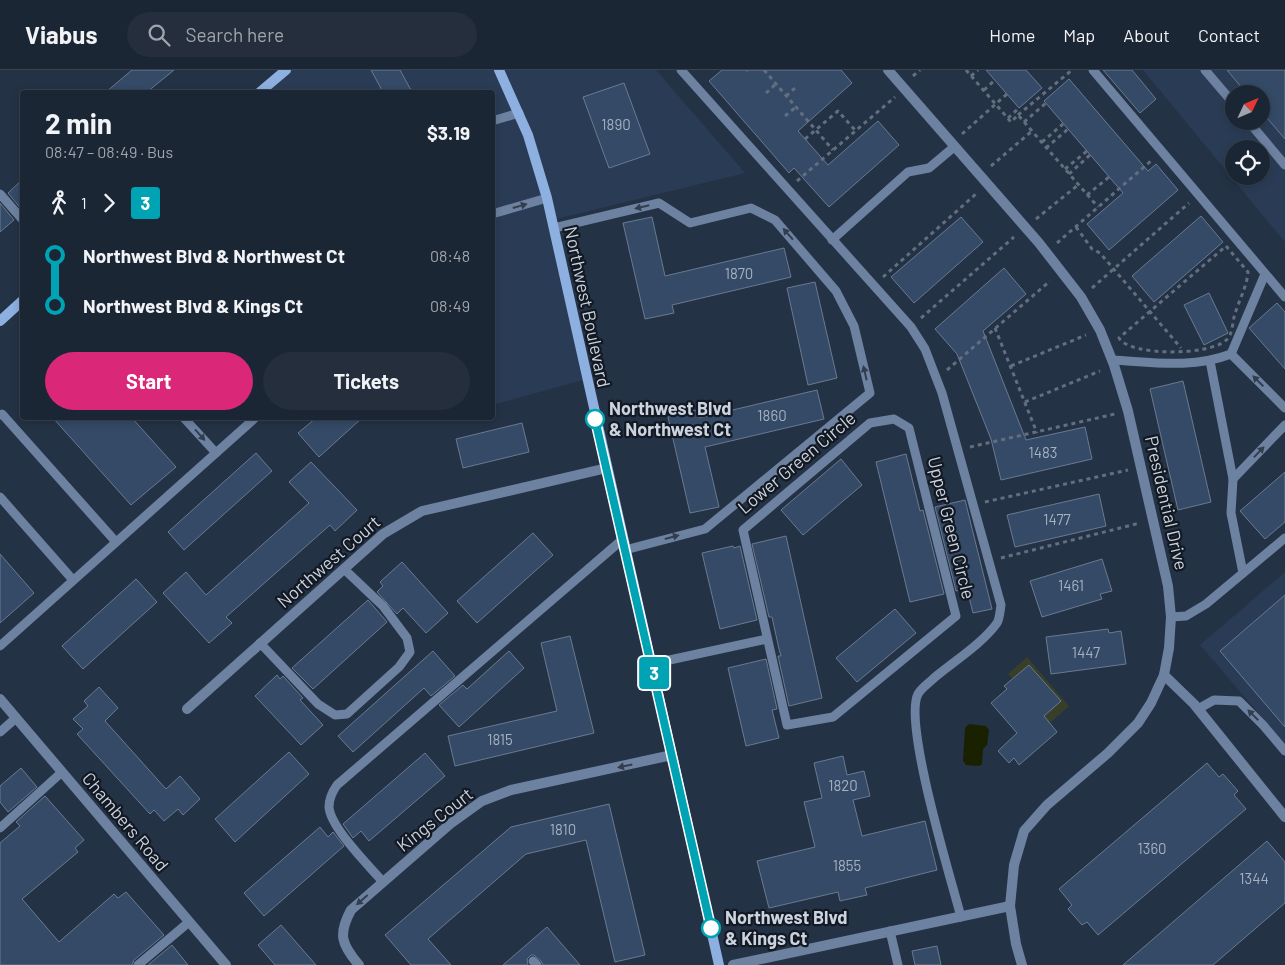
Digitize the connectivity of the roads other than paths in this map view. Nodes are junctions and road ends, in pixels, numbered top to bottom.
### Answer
1 (286, 70) edge
2 (499, 70) edge
3 (681, 70) edge
4 (888, 70) edge
5 (1093, 70) edge
6 (1204, 70) edge
7 (262, 90) edge
8 (1225, 94) edge
9 (519, 113) junction
10 (495, 120) edge
11 (1256, 130) edge
12 (953, 145) junction
13 (1285, 165) edge
14 (0, 194) edge
15 (546, 198) junction
16 (495, 213) edge
17 (20, 216) edge
18 (554, 228) junction
19 (832, 240) junction
20 (1265, 274) junction
21 (1285, 297) edge
22 (20, 303) edge
23 (0, 321) edge
24 (1231, 354) junction
25 (1210, 361) junction
26 (1113, 362) junction
27 (1285, 408) edge
28 (0, 415) edge
29 (894, 419) joint
30 (186, 420) edge
31 (253, 420) edge
32 (1285, 425) edge
33 (216, 453) junction
34 (607, 468) junction
35 (1233, 479) junction
36 (0, 497) edge
37 (1285, 538) edge
38 (623, 539) junction
39 (116, 542) junction
40 (626, 550) junction
41 (344, 569) junction
42 (1243, 573) junction
43 (74, 580) junction
44 (1171, 617) junction
45 (767, 639) junction
46 (260, 643) junction
47 (0, 646) edge
48 (651, 664) junction
49 (1164, 674) junction
50 (0, 699) edge
51 (186, 709) dead end
52 (1198, 709) junction
53 (833, 717) joint
54 (16, 718) junction
55 (0, 732) edge
56 (1285, 751) edge
57 (672, 755) junction
58 (62, 772) junction
59 (1285, 817) edge
60 (0, 828) edge
61 (383, 882) junction
62 (1010, 906) junction
63 (961, 917) junction
64 (189, 922) junction
65 (890, 931) junction
66 (138, 965) edge
67 (226, 965) edge
68 (359, 965) edge
69 (719, 965) edge
70 (733, 965) edge
71 (898, 965) edge
72 (1022, 965) edge

1 - 7 main road
2 - 9 main road, Northwest Boulevard
3 - 19 lane
4 - 12 street, Presidential Drive
5 - 20 lane
6 - 8 lane
9 - 10 lane
9 - 15 main road, Northwest Boulevard
11 - 13 lane
12 - 19 lane
12 - 26 street, Presidential Drive
14 - 17 lane
16 -> 15 lane
15 - 18 main road, Northwest Boulevard
18 - 34 main road, Northwest Boulevard
40 -> 18 lane
19 - 63 lane
20 - 21 lane
20 - 24 lane
22 - 23 main road
24 - 25 lane
27 -> 24 lane
25 - 26 lane
25 - 35 lane
26 - 44 street, Presidential Drive
28 - 39 lane
29 - 45 lane, Lower Green Circle
29 - 53 lane, Upper Green Circle
30 -> 33 lane
31 - 33 lane
35 -> 32 lane
33 - 39 lane
34 - 38 main road, Northwest Boulevard
34 - 41 street, Northwest Court
35 - 42 lane
36 - 43 lane
37 - 42 lane
38 - 40 main road, Northwest Boulevard
38 - 61 lane
39 - 43 lane
40 - 48 main road, Northwest Boulevard
41 - 46 street, Northwest Court
41 - 46 lane
42 - 44 lane
43 - 47 lane
44 - 49 street, Presidential Drive
45 - 48 lane
45 - 53 lane, Lower Green Circle
46 - 51 street, Northwest Court
48 - 57 main road, Northwest Boulevard
49 - 52 street
49 - 62 street, Presidential Drive
50 - 54 street, Chambers Road
56 -> 52 lane
52 - 59 street
54 - 55 lane
54 - 58 street, Chambers Road
57 -> 61 street, Kings Court
57 - 69 main road, Northwest Boulevard
58 - 60 lane
58 - 64 street, Chambers Road
61 -> 68 street, Kings Court
62 - 63 street
62 - 72 street, Presidential Drive
63 - 65 street
64 - 66 lane
64 - 67 street, Chambers Road
65 - 70 street
65 - 71 lane

